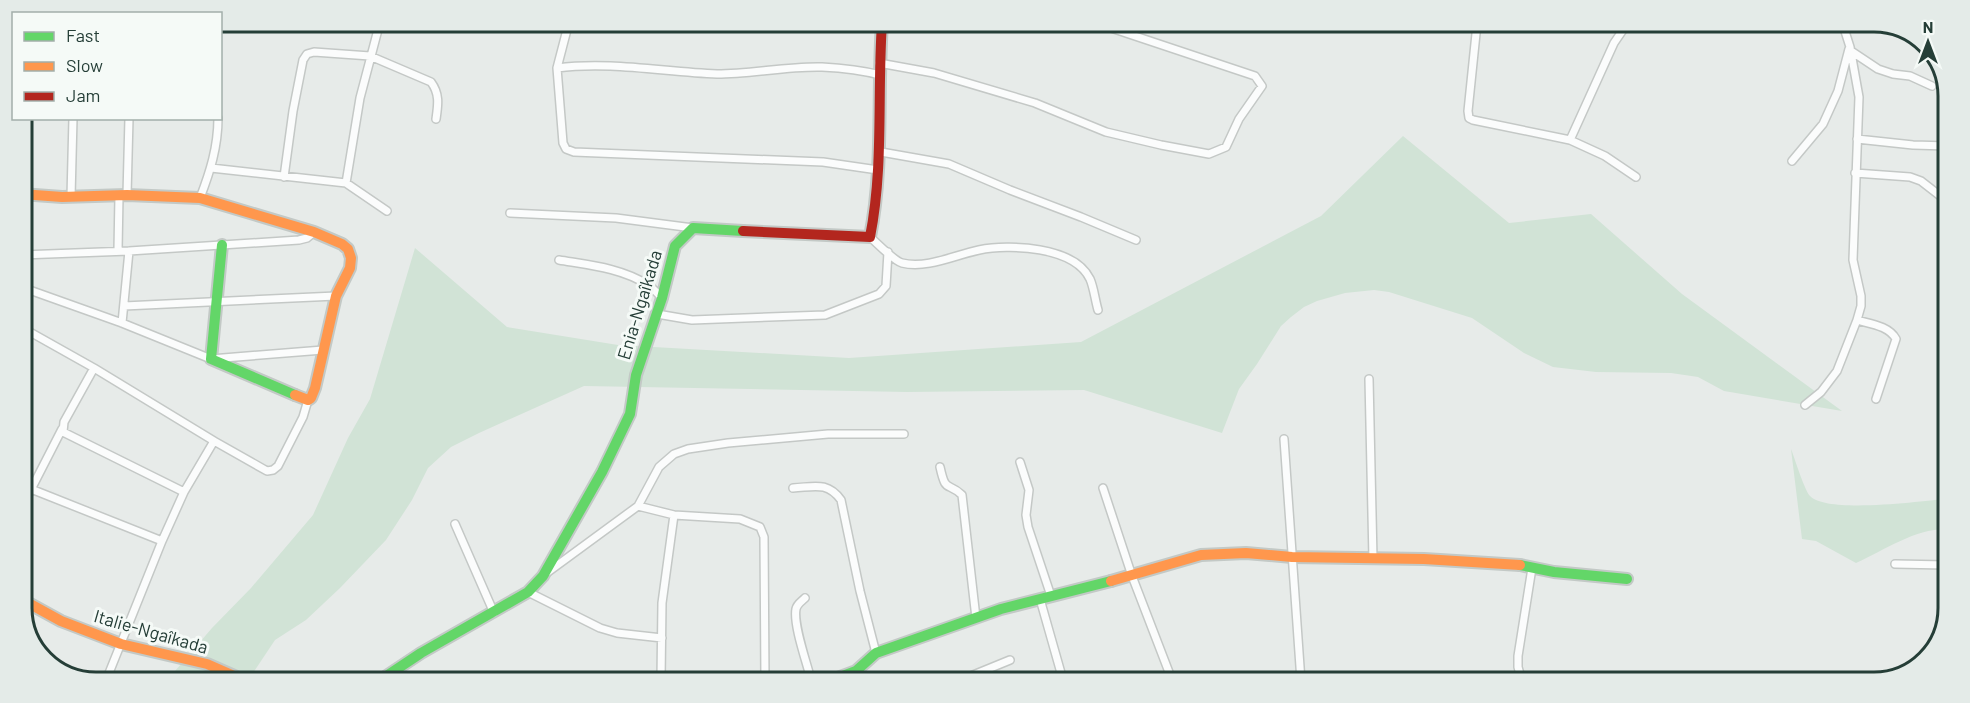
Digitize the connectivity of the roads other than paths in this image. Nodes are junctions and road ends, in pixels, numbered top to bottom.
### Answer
1 (377, 32) edge
2 (566, 32) edge
3 (881, 32) edge
4 (1123, 32) edge
5 (1476, 32) edge
6 (1622, 32) edge
7 (1846, 32) edge
8 (1850, 49) junction
9 (370, 56) junction
10 (557, 69) junction
11 (879, 69) junction
12 (1932, 86) dead end
13 (436, 119) dead end
14 (73, 120) edge
15 (129, 120) edge
16 (218, 120) edge
17 (1857, 139) junction
18 (1570, 140) junction
19 (1938, 146) edge
20 (881, 152) junction
21 (1792, 160) dead end
22 (212, 168) junction
23 (878, 170) junction
24 (1855, 173) junction
25 (285, 177) junction
26 (1636, 177) dead end
27 (346, 183) junction
28 (1938, 193) edge
29 (32, 195) edge
30 (123, 195) junction
31 (71, 197) junction
32 (200, 198) junction
33 (387, 211) dead end
34 (510, 213) dead end
35 (693, 228) junction
36 (314, 232) junction
37 (870, 237) junction
38 (1136, 240) dead end
39 (222, 245) junction
40 (118, 250) junction
41 (129, 250) junction
42 (888, 252) junction
43 (32, 254) edge
44 (559, 260) dead end
45 (32, 290) edge
46 (336, 296) junction
47 (662, 298) junction
48 (217, 301) junction
49 (124, 306) junction
50 (1098, 310) dead end
51 (657, 314) junction
52 (1857, 320) junction
53 (122, 323) junction
54 (32, 333) edge
55 (323, 350) junction
56 (211, 359) junction
57 (94, 368) junction
58 (1369, 379) dead end
59 (1876, 399) dead end
60 (308, 400) junction
61 (1805, 405) dead end
62 (62, 429) junction
63 (904, 434) dead end
64 (1284, 439) dead end
65 (214, 441) junction
66 (1020, 462) dead end
67 (940, 467) dead end
68 (32, 489) joint
69 (793, 489) dead end
70 (1103, 489) dead end
71 (184, 492) junction
72 (638, 506) junction
73 (674, 515) junction
74 (455, 524) dead end
75 (162, 542) junction
76 (1292, 557) junction
77 (1373, 560) junction
78 (1895, 564) dead end
79 (1938, 565) edge
80 (1532, 568) junction
81 (543, 576) junction
82 (1132, 576) junction
83 (1627, 579) dead end
84 (528, 592) junction
85 (1046, 597) junction
86 (805, 598) dead end
87 (32, 605) edge
88 (494, 613) junction
89 (976, 618) junction
90 (662, 638) junction
91 (121, 644) junction
92 (876, 653) junction
93 (1010, 660) dead end
94 (109, 672) edge
95 (226, 672) edge
96 (392, 672) edge
97 (661, 672) edge
98 (765, 672) edge
99 (809, 672) edge
100 (862, 672) edge
101 (981, 672) edge
102 (1061, 672) edge
103 (1169, 672) edge
104 (1300, 672) edge
105 (1519, 672) edge

1 - 9 street
2 - 10 street
3 - 11 street
4 - 11 street
5 - 18 street
6 - 18 street
7 - 8 street
8 - 12 street
8 - 17 street
8 - 21 street
9 - 13 street
9 - 25 street
9 - 27 street
10 - 11 street
10 - 23 street
11 - 20 street
14 - 31 street
15 - 30 street
16 - 22 street
17 - 19 street
17 - 24 street
18 - 26 street
20 - 23 street
20 - 38 street
22 - 25 street
22 - 32 street
23 - 37 street
24 - 28 street
24 - 52 street
25 - 27 street
27 - 33 street
29 - 31 street
30 - 31 street
30 - 32 street
30 - 40 street
32 - 36 street
34 - 35 street
35 - 37 street
35 - 47 street, Enia-Ngaîkada
36 - 39 street
36 - 46 street
37 - 42 street
39 - 41 street
39 - 48 street
40 - 41 street
40 - 43 street
41 - 49 street
42 - 50 street
42 - 51 street
44 - 47 street
45 - 53 street
46 - 48 street
46 - 55 street
47 - 51 street, Enia-Ngaîkada
48 - 49 street
48 - 56 street
49 - 53 street
51 - 81 street, Enia-Ngaîkada
52 - 59 street
52 - 61 street
53 - 56 street
54 - 57 street
55 - 56 street
55 - 60 street
56 - 60 street
57 - 62 street
57 - 65 street
58 - 77 street
60 - 65 street
62 - 68 street
62 - 71 street
63 - 72 street
64 - 76 street
65 - 71 street
66 - 85 street
67 - 89 street
68 - 75 street
69 - 92 street
70 - 82 street
71 - 75 street
72 - 73 street
72 - 81 street
73 - 90 street
73 - 98 street
74 - 88 street
75 - 91 street
76 - 77 street
76 - 82 street
76 - 104 street
77 - 80 street
78 - 79 street
80 - 83 street
80 - 105 street
81 - 84 street, Enia-Ngaîkada
82 - 85 street
82 - 103 street
84 - 88 street, Enia-Ngaîkada
84 - 90 street
85 - 89 street
85 - 102 street
86 - 99 street
87 - 91 street, Italie-Ngaîkada
88 - 96 street, Enia-Ngaîkada
89 - 92 street
90 - 97 street
91 - 94 street
91 - 95 street, Italie-Ngaîkada
92 - 100 street
93 - 101 street

